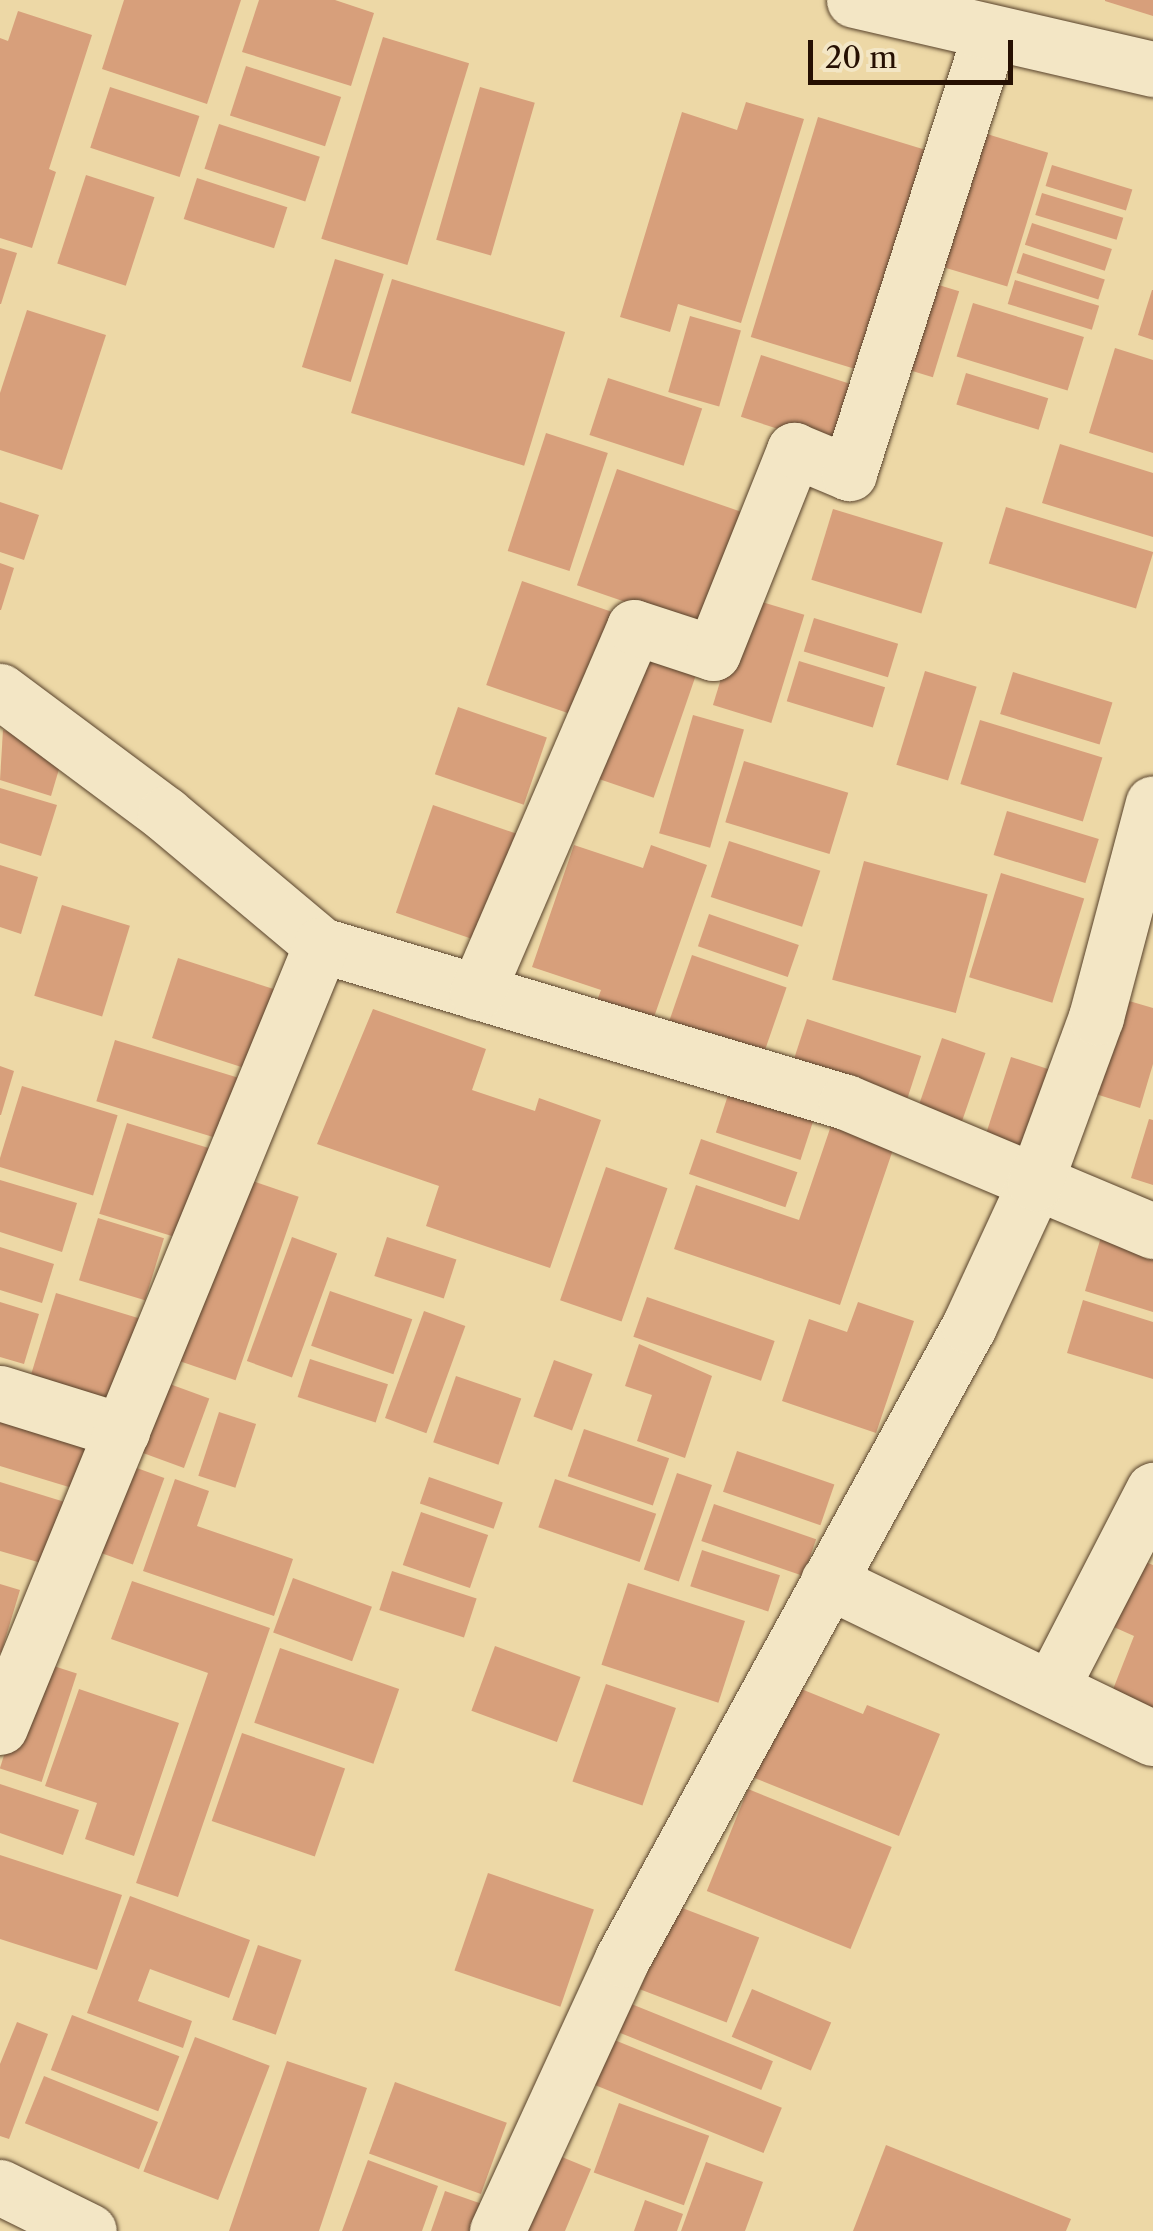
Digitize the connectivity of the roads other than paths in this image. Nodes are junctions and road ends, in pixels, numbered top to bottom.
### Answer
1 (854, 0) edge
2 (991, 32) junction
3 (1153, 69) edge
4 (0, 691) edge
5 (1153, 803) edge
6 (321, 945) junction
7 (478, 992) junction
8 (1035, 1183) junction
9 (1153, 1231) edge
10 (0, 1393) edge
11 (122, 1430) junction
12 (1153, 1490) edge
13 (828, 1581) junction
14 (1051, 1688) junction
15 (0, 1727) edge
16 (1153, 1738) edge
17 (0, 2187) edge
18 (89, 2231) edge
19 (497, 2231) edge

1 - 2 street
2 - 3 street
2 - 7 street
4 - 6 street
5 - 8 street
6 - 7 street
6 - 11 street
7 - 8 street
8 - 9 street
8 - 13 street
10 - 11 street
11 - 15 street
12 - 14 street
13 - 14 street
13 - 19 street
14 - 16 street
17 - 18 street

